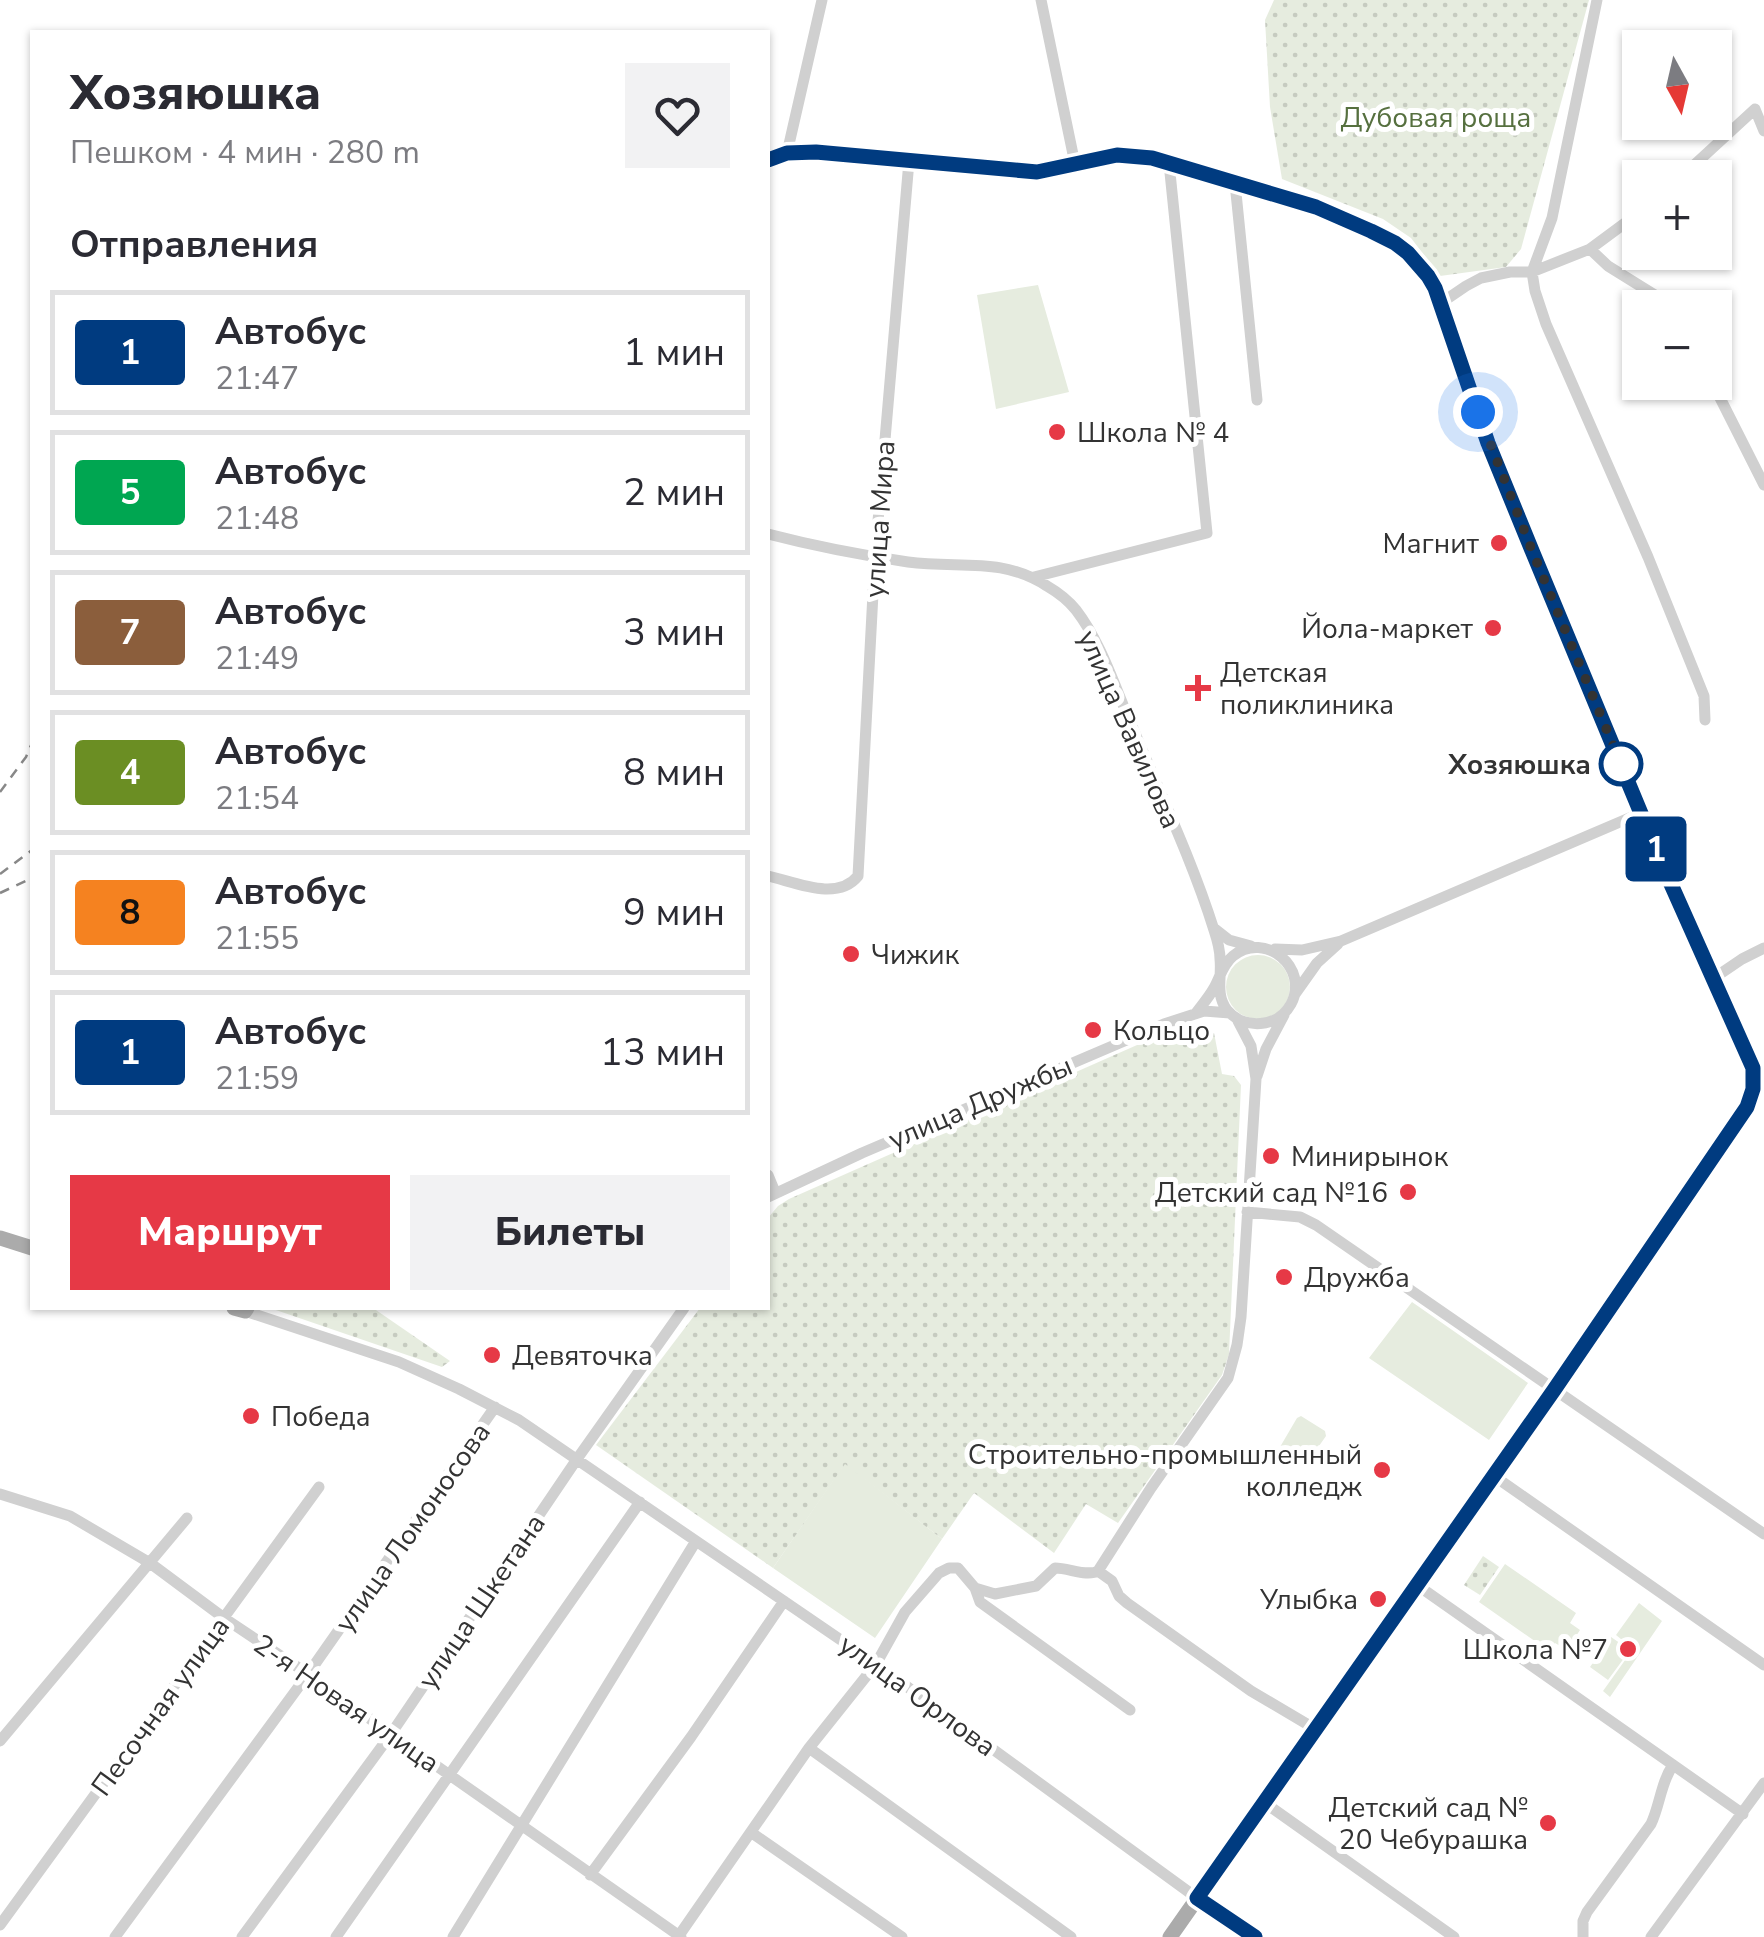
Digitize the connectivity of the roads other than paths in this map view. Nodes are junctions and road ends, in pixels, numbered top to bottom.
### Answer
1 (822, 0) edge
2 (1041, 0) edge
3 (1597, 0) edge
4 (1764, 99) edge
5 (1754, 110) junction
6 (1764, 131) edge
7 (787, 153) junction
8 (770, 159) edge
9 (1700, 160) edge
10 (908, 162) junction
11 (1169, 163) junction
12 (1075, 164) junction
13 (1235, 183) junction
14 (1622, 226) edge
15 (1590, 250) junction
16 (1532, 272) junction
17 (1647, 290) edge
18 (1441, 304) junction
19 (1257, 400) dead end
20 (1721, 400) edge
21 (1764, 485) edge
22 (770, 535) edge
23 (875, 556) junction
24 (1034, 577) junction
25 (1705, 720) dead end
26 (1641, 813) junction
27 (770, 876) edge
28 (1214, 928) junction
29 (1341, 941) junction
30 (1261, 948) junction
31 (1764, 948) edge
32 (1220, 974) junction
33 (1714, 978) junction
34 (1295, 995) junction
35 (1287, 1010) junction
36 (1196, 1012) junction
37 (1233, 1016) junction
38 (1256, 1080) junction
39 (771, 1194) edge
40 (1247, 1212) junction
41 (0, 1238) edge
42 (30, 1247) edge
43 (245, 1310) edge
44 (683, 1310) edge
45 (1554, 1390) junction
46 (496, 1407) junction
47 (577, 1459) junction
48 (1494, 1476) junction
49 (318, 1488) dead end
50 (0, 1494) edge
51 (640, 1502) junction
52 (188, 1518) dead end
53 (1764, 1534) edge
54 (696, 1541) junction
55 (150, 1563) junction
56 (1098, 1571) junction
57 (1417, 1585) junction
58 (975, 1588) junction
59 (784, 1601) junction
60 (224, 1618) junction
61 (876, 1664) junction
62 (1764, 1665) edge
63 (308, 1674) junction
64 (1130, 1710) dead end
65 (1316, 1730) junction
66 (391, 1734) junction
67 (0, 1741) edge
68 (808, 1748) junction
69 (1673, 1765) junction
70 (448, 1774) junction
71 (1764, 1782) edge
72 (1265, 1804) junction
73 (1743, 1814) junction
74 (522, 1827) junction
75 (752, 1833) junction
76 (590, 1875) junction
77 (1197, 1898) junction
78 (0, 1925) edge
79 (115, 1937) edge
80 (242, 1937) edge
81 (336, 1937) edge
82 (453, 1937) edge
83 (679, 1937) edge
84 (902, 1937) edge
85 (1071, 1937) edge
86 (1170, 1937) edge
87 (1255, 1937) edge
88 (1454, 1937) edge
89 (1582, 1937) edge
90 (1651, 1937) edge

1 - 7 street
2 - 12 street
3 - 16 street
4 - 5 street
5 - 6 street
5 - 9 street
7 - 8 main road
7 - 10 main road
10 - 12 main road
10 - 23 street, улица Мира
11 - 12 main road
11 - 13 main road
11 - 24 street
13 - 18 main road
13 - 19 street
14 - 15 street
15 - 16 street
15 - 17 street
16 - 18 street
16 - 25 street
18 - 26 main road
20 - 21 street
22 - 23 street, улица Вавилова
23 - 24 street, улица Вавилова
23 - 27 street, улица Мира
24 - 28 street, улица Вавилова
26 - 29 street
26 - 33 main road
28 - 30 street
28 - 32 street, улица Вавилова
29 - 30 street
29 - 34 street
30 - 32 street
30 - 34 street
31 - 33 street
32 - 36 street
32 - 37 street
33 - 45 main road
34 - 35 street
35 - 37 street
35 - 38 street
36 - 37 street
36 - 39 street, улица Дружбы
37 - 38 street
38 - 40 street
40 - 45 street
40 - 56 street
41 - 42 main road
43 - 46 street, улица Орлова
44 - 47 street
45 - 48 main road
45 - 53 street
46 - 47 street, улица Орлова
46 - 63 street, улица Ломоносова
47 - 51 street, улица Орлова
47 - 66 street, улица Шкетана
48 - 57 main road
48 - 62 street
49 - 60 street, Песочная улица
50 - 55 street, 2-я Новая улица
51 - 54 street, улица Орлова
51 - 70 street
52 - 55 street
54 - 59 street, улица Орлова
54 - 74 street
55 - 60 street, 2-я Новая улица
55 - 67 street
56 - 58 street
56 - 65 street
57 - 65 main road
57 - 69 street
58 - 61 street
58 - 64 street
59 - 61 street, улица Орлова
59 - 76 street
60 - 63 street, 2-я Новая улица
60 - 78 street, Песочная улица
61 - 68 street
61 - 77 street, улица Орлова
63 - 66 street, 2-я Новая улица
63 - 79 street, улица Ломоносова
65 - 72 main road
66 - 70 street, 2-я Новая улица
66 - 80 street, улица Шкетана
68 - 75 street
68 - 85 street
69 - 73 street
69 - 89 street
70 - 74 street, 2-я Новая улица
70 - 81 street
71 - 73 street
72 - 77 main road
72 - 88 street
73 - 90 street
74 - 76 street, 2-я Новая улица
74 - 82 street
75 - 83 street
75 - 84 street
76 - 83 street, 2-я Новая улица
77 - 86 main road
77 - 87 street, улица Орлова

